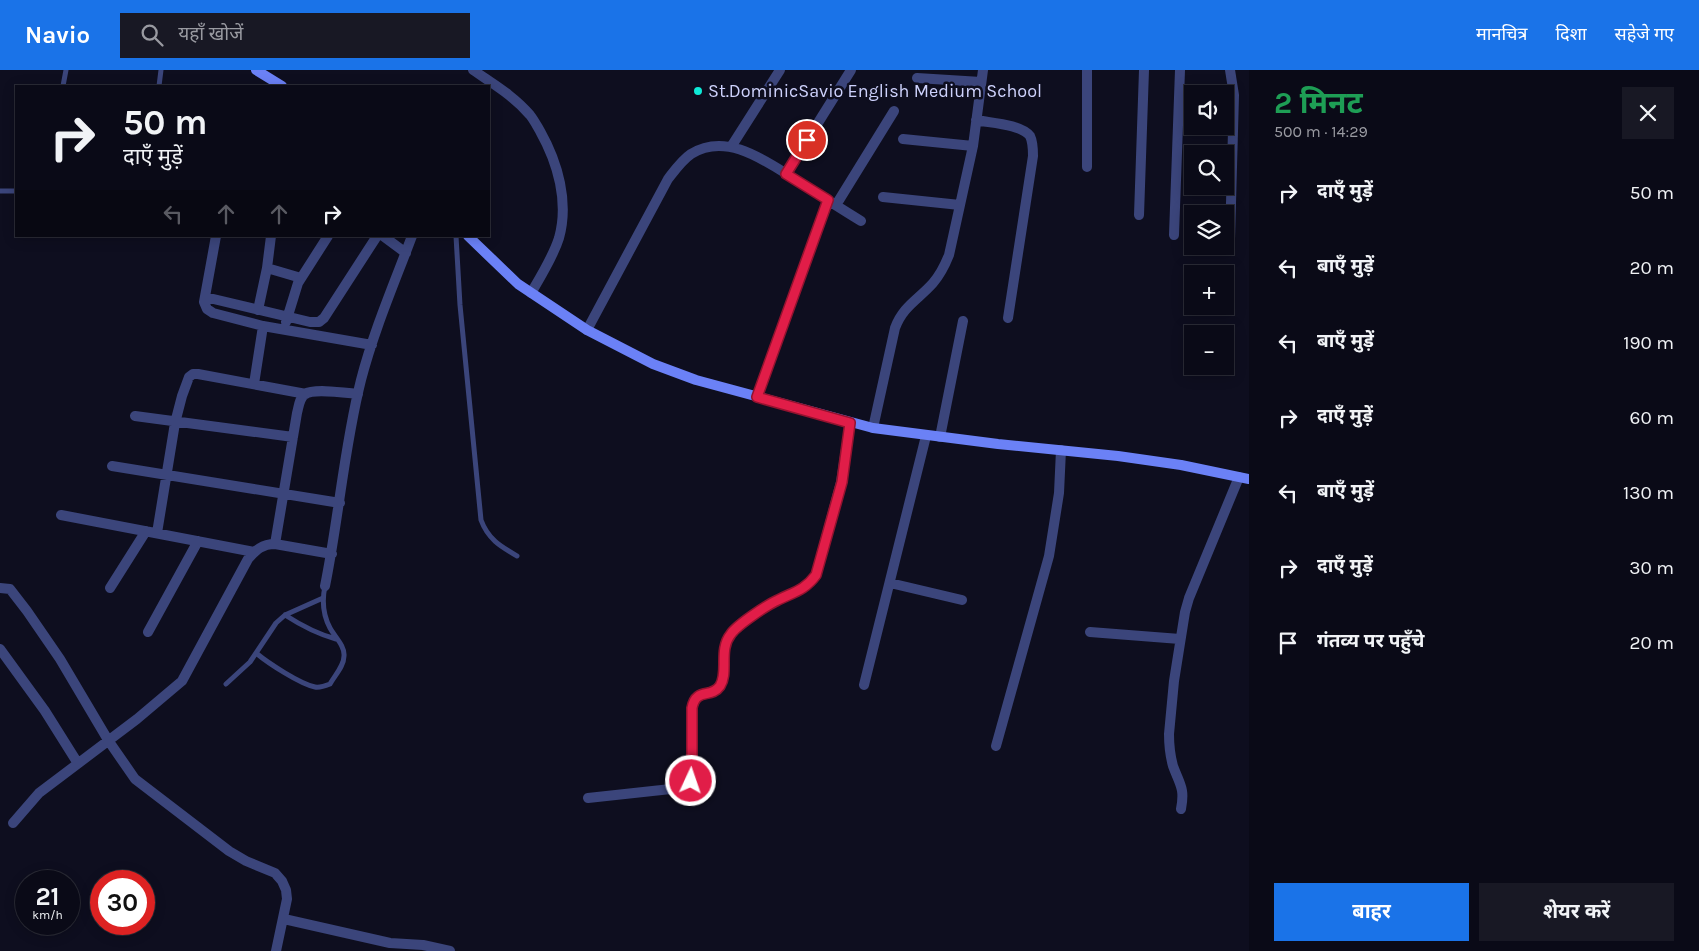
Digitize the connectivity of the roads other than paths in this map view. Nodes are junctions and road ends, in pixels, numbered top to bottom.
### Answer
1 (66, 70) edge
2 (161, 70) edge
3 (256, 70) edge
4 (472, 70) edge
5 (780, 70) edge
6 (983, 70) edge
7 (1087, 70) edge
8 (1144, 70) edge
9 (1180, 70) edge
10 (1230, 70) edge
11 (849, 71) edge
12 (917, 78) dead end
13 (981, 82) junction
14 (63, 85) edge
15 (159, 85) edge
16 (280, 85) edge
17 (894, 111) dead end
18 (976, 120) junction
19 (903, 139) dead end
20 (973, 146) junction
21 (731, 148) junction
22 (1087, 167) dead end
23 (786, 174) junction
24 (0, 191) edge
25 (15, 191) edge
26 (883, 197) dead end
27 (832, 203) junction
28 (960, 205) junction
29 (1231, 205) edge
30 (1139, 215) dead end
31 (861, 221) dead end
32 (1174, 234) dead end
33 (216, 237) edge
34 (271, 237) edge
35 (327, 237) edge
36 (376, 237) edge
37 (384, 237) edge
38 (412, 237) edge
39 (456, 237) edge
40 (469, 237) edge
41 (406, 253) junction
42 (267, 268) junction
43 (301, 278) junction
44 (524, 289) junction
45 (205, 296) junction
46 (258, 310) junction
47 (287, 318) junction
48 (1008, 318) dead end
49 (963, 322) dead end
50 (263, 326) junction
51 (284, 330) junction
52 (587, 330) junction
53 (372, 344) junction
54 (254, 384) junction
55 (306, 394) junction
56 (358, 394) junction
57 (757, 397) junction
58 (134, 416) dead end
59 (176, 423) junction
60 (850, 423) junction
61 (873, 428) junction
62 (926, 436) junction
63 (940, 437) junction
64 (293, 438) junction
65 (1061, 450) junction
66 (112, 466) dead end
67 (166, 475) junction
68 (1244, 478) edge
69 (283, 494) junction
70 (340, 503) junction
71 (61, 515) dead end
72 (146, 531) junction
73 (157, 533) junction
74 (198, 541) junction
75 (275, 544) junction
76 (254, 552) junction
77 (332, 554) junction
78 (517, 556) dead end
79 (890, 583) junction
80 (325, 586) joint
81 (0, 588) edge
82 (110, 588) dead end
83 (323, 598) junction
84 (962, 600) dead end
85 (285, 615) junction
86 (148, 632) dead end
87 (1090, 632) dead end
88 (1180, 639) junction
89 (337, 640) junction
90 (0, 649) edge
91 (256, 653) junction
92 (226, 684) dead end
93 (864, 685) dead end
94 (108, 740) junction
95 (996, 746) dead end
96 (77, 762) junction
97 (588, 798) dead end
98 (1181, 809) dead end
99 (12, 823) dead end
100 (284, 919) junction
101 (276, 951) edge
102 (450, 951) edge

1 - 14 lane
2 - 15 lane
3 - 16 street
4 - 44 street
5 - 21 street
6 - 13 street
7 - 22 street
8 - 30 street
9 - 32 street
10 - 29 street
11 - 23 street
12 - 13 street
13 - 18 street
17 - 27 street
18 - 20 street
18 - 48 street
19 - 20 street
20 - 28 street
21 - 23 street
21 - 52 street
23 - 27 street
24 - 25 lane
26 - 28 street
27 - 31 street
27 - 57 street
28 - 61 street
33 - 45 street
34 - 42 street
35 - 43 street
36 - 47 street
37 - 41 street
38 - 41 street
39 - 78 lane
40 - 44 street
41 - 53 street
42 - 43 street
42 - 46 street
43 - 47 street
44 - 52 street
45 - 46 street
45 - 50 street
46 - 47 street
47 - 51 street
49 - 63 street
50 - 51 street
50 - 54 street
51 - 53 street
52 - 57 street
53 - 56 street
54 - 55 street
54 - 59 street
55 - 56 street
55 - 64 street
56 - 70 street
57 - 60 street
58 - 59 street
59 - 64 street
59 - 67 street
60 - 61 street
60 - 97 street
61 - 62 street
62 - 63 street
62 - 79 street
63 - 65 street
64 - 69 street
65 - 68 street
65 - 95 street
66 - 67 street
67 - 69 street
67 - 73 street
68 - 88 street
69 - 70 street
69 - 75 street
70 - 77 street
71 - 72 street
72 - 73 street
72 - 82 street
73 - 74 street
74 - 76 street
74 - 86 street
75 - 76 street
75 - 77 street
76 - 94 street
77 - 80 street
79 - 84 street
79 - 93 street
80 - 83 lane
81 - 94 street
83 - 85 lane
83 - 89 lane
85 - 89 lane
85 - 91 lane
87 - 88 street
88 - 98 street
89 - 91 lane
90 - 96 street
91 - 92 lane
94 - 96 street
94 - 100 street
96 - 99 street
100 - 101 street
100 - 102 street

